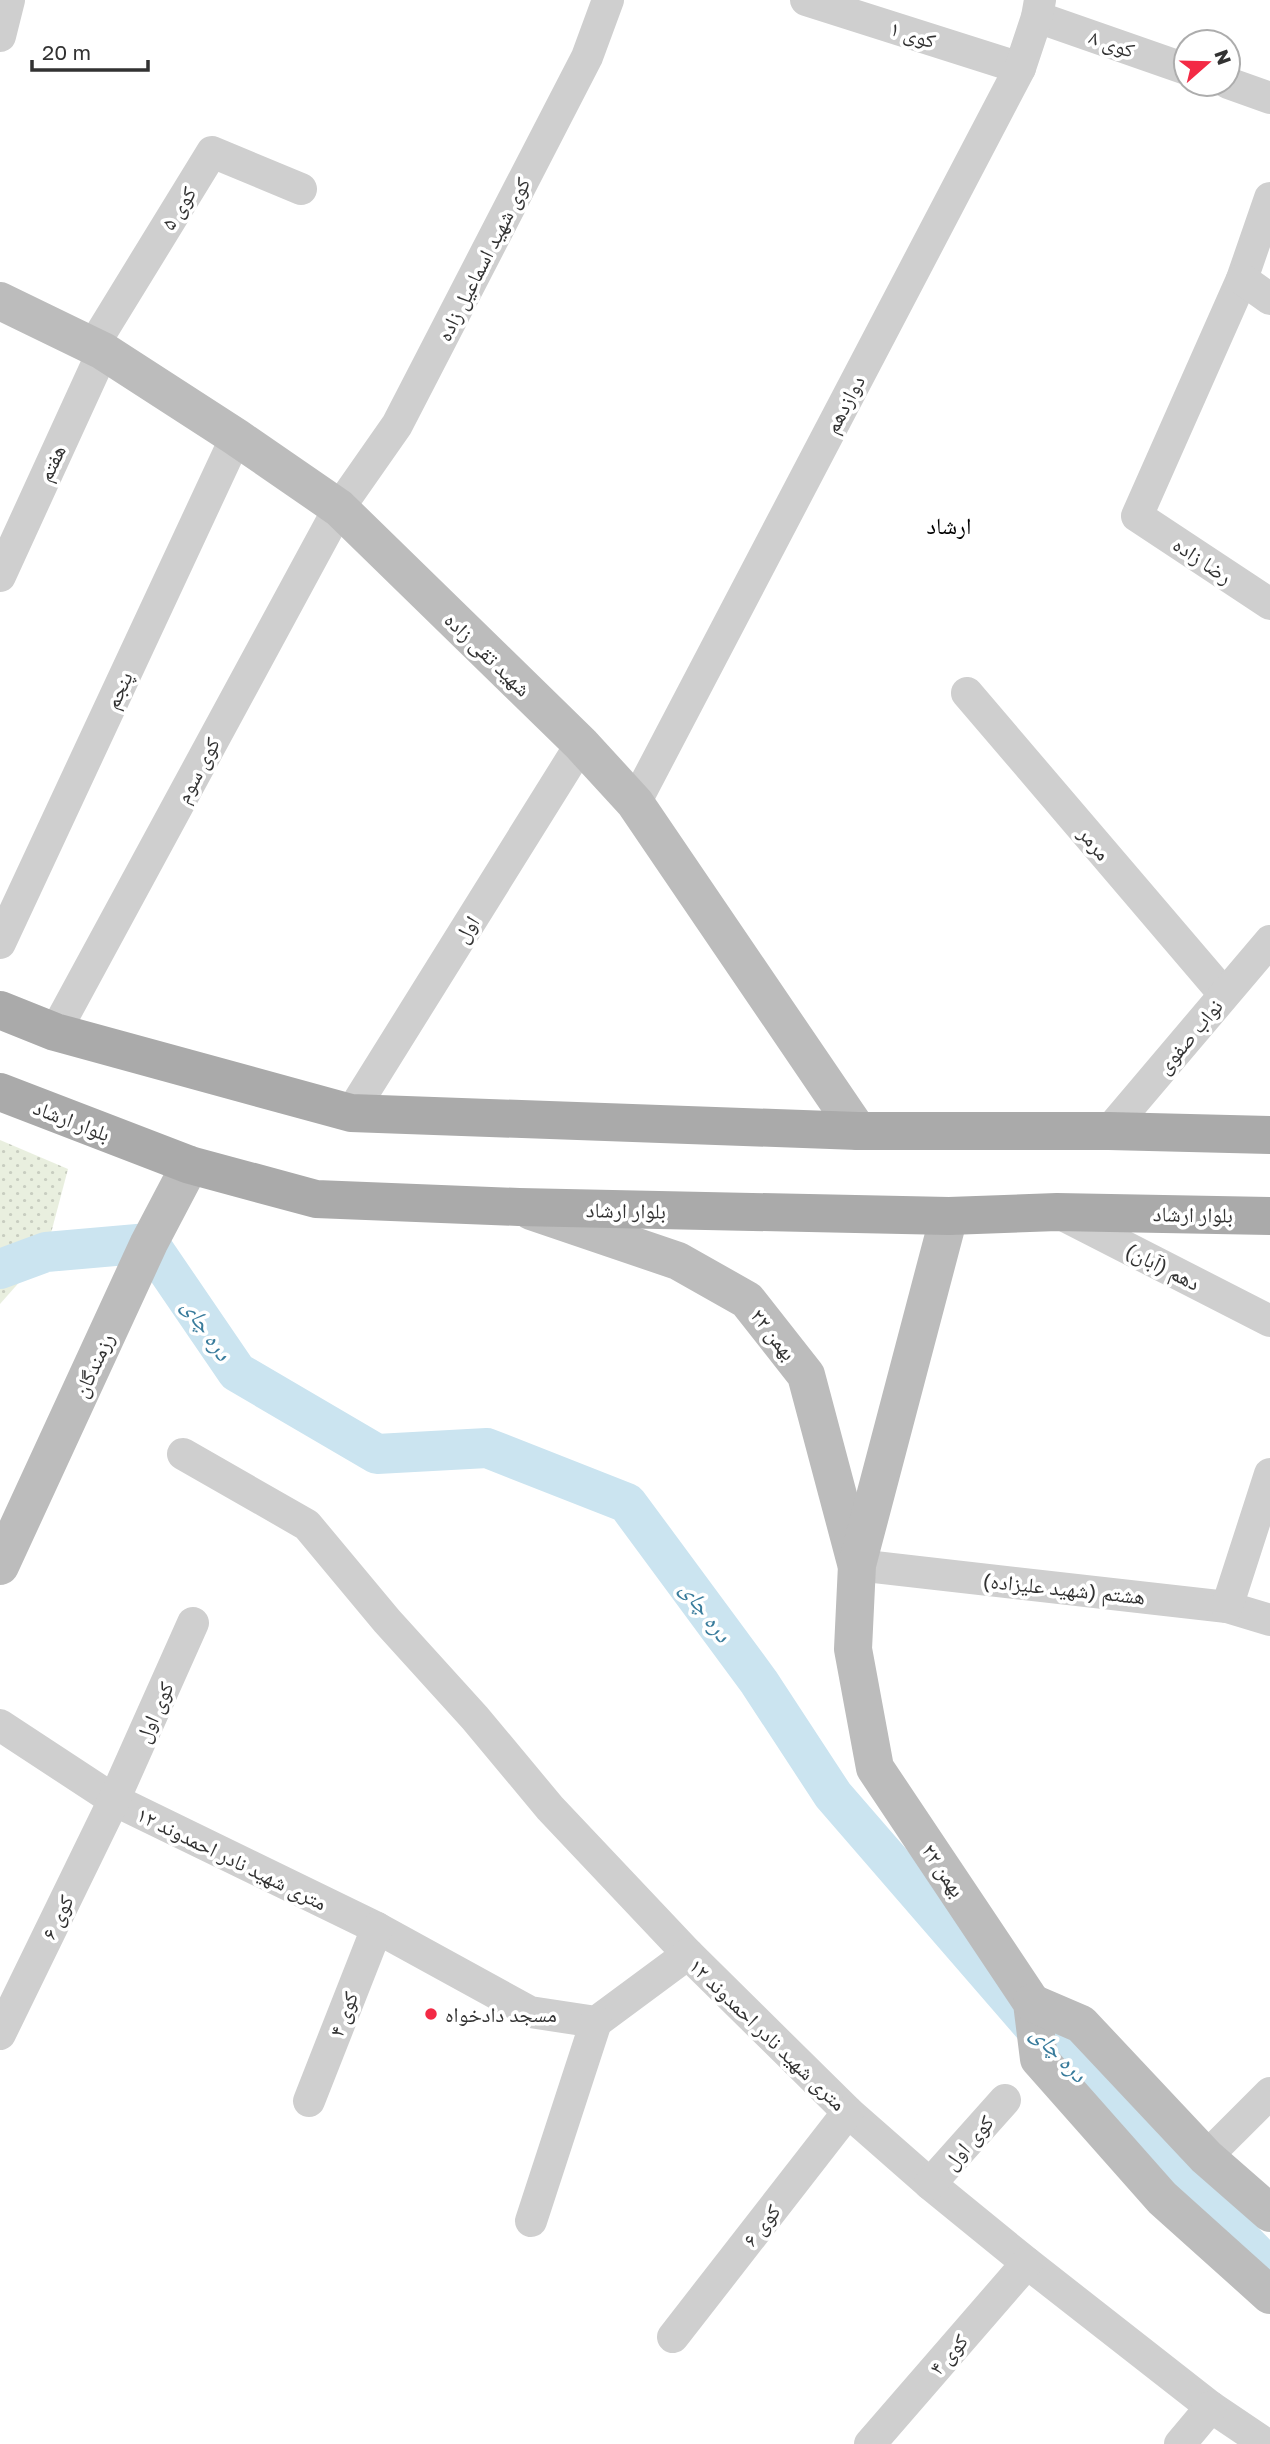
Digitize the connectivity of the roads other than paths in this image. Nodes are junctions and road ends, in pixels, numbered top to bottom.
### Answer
1 (9, 0) edge
2 (608, 0) edge
3 (806, 0) edge
4 (1039, 9) edge
5 (0, 36) edge
6 (1172, 63) edge
7 (1020, 68) junction
8 (1242, 88) edge
9 (1270, 98) edge
10 (301, 188) dead end
11 (1270, 198) edge
12 (1242, 279) junction
13 (1270, 299) edge
14 (0, 301) edge
15 (98, 348) junction
16 (236, 437) junction
17 (339, 508) junction
18 (0, 576) edge
19 (1270, 604) edge
20 (967, 693) dead end
21 (581, 744) junction
22 (635, 803) junction
23 (1270, 941) edge
24 (0, 943) edge
25 (1224, 994) junction
26 (0, 1010) edge
27 (55, 1032) junction
28 (0, 1092) edge
29 (351, 1113) junction
30 (858, 1131) junction
31 (1109, 1131) junction
32 (1270, 1135) edge
33 (190, 1165) junction
34 (519, 1208) junction
35 (1057, 1212) junction
36 (949, 1216) junction
37 (1270, 1216) edge
38 (1270, 1321) edge
39 (183, 1454) dead end
40 (1270, 1474) edge
41 (857, 1565) junction
42 (0, 1566) edge
43 (1227, 1606) junction
44 (1270, 1620) edge
45 (193, 1623) dead end
46 (0, 1725) edge
47 (114, 1800) junction
48 (377, 1928) junction
49 (688, 1954) junction
50 (1032, 2003) junction
51 (596, 2022) junction
52 (0, 2034) edge
53 (1270, 2094) edge
54 (1005, 2100) dead end
55 (309, 2101) dead end
56 (848, 2112) junction
57 (1206, 2157) junction
58 (930, 2184) junction
59 (1270, 2213) edge
60 (531, 2221) dead end
61 (1027, 2263) junction
62 (1270, 2295) edge
63 (673, 2337) dead end
64 (1211, 2407) junction
65 (870, 2444) edge
66 (1180, 2444) edge
67 (1266, 2444) edge

1 - 5 street
2 - 17 street, کوی شهید اسماعیل زاده
3 - 7 street, کوی ۱
4 - 6 street, کوی ۸
4 - 7 street, دوازدهم
7 - 22 street, دوازدهم
8 - 9 street
10 - 15 street, کوی ۵
11 - 12 street
12 - 13 street
12 - 19 street, رضا زاده
14 - 15 street, شهید تقی زاده
15 - 16 street, شهید تقی زاده
15 - 18 street, هفتم
16 - 17 street, شهید تقی زاده
16 - 24 street, پنجم
17 - 21 street, شهید تقی زاده
17 - 27 street, کوی سوم
20 - 25 street, مرمر
21 - 22 street, شهید تقی زاده
21 - 29 street, اول
22 - 30 street, شهید تقی زاده
23 - 25 street, نواب صفوی
25 - 31 street, نواب صفوی
26 - 27 main road
27 - 29 main road
28 - 33 main road, بلوار ارشاد
29 - 30 main road
30 - 31 main road
31 - 32 main road
33 - 34 main road, بلوار ارشاد
33 - 42 street, رزمندگان
34 - 36 main road, بلوار ارشاد
34 - 41 street, ۲۲ بهمن
35 - 36 main road, بلوار ارشاد
35 - 37 main road, بلوار ارشاد
35 - 38 street, دهم (آبان)
36 - 41 street, ۲۲ بهمن
39 - 49 street
40 - 43 street
41 - 43 street, هشتم (شهید علیزاده)
41 - 50 street, ۲۲ بهمن
43 - 44 street, هشتم (شهید علیزاده)
45 - 47 street, کوی اول
46 - 47 street, ۱۲ متری شهید نادر احمدوند
47 - 48 street, ۱۲ متری شهید نادر احمدوند
47 - 52 street, کوی ۶
48 - 51 street, ۱۲ متری شهید نادر احمدوند
48 - 55 street, کوی ۴
49 - 51 street, ۱۲ متری شهید نادر احمدوند
49 - 56 street, ۱۲ متری شهید نادر احمدوند
50 - 57 street
50 - 62 street, ۲۲ بهمن
51 - 60 street
53 - 57 street
54 - 58 street, کوی اول
56 - 58 street, ۱۲ متری شهید نادر احمدوند
56 - 63 street, کوی ۶
57 - 59 street
58 - 61 street, ۱۲ متری شهید نادر احمدوند
61 - 64 street, ۱۲ متری شهید نادر احمدوند
61 - 65 street, کوی ۴
64 - 66 street
64 - 67 street, ۱۲ متری شهید نادر احمدوند

